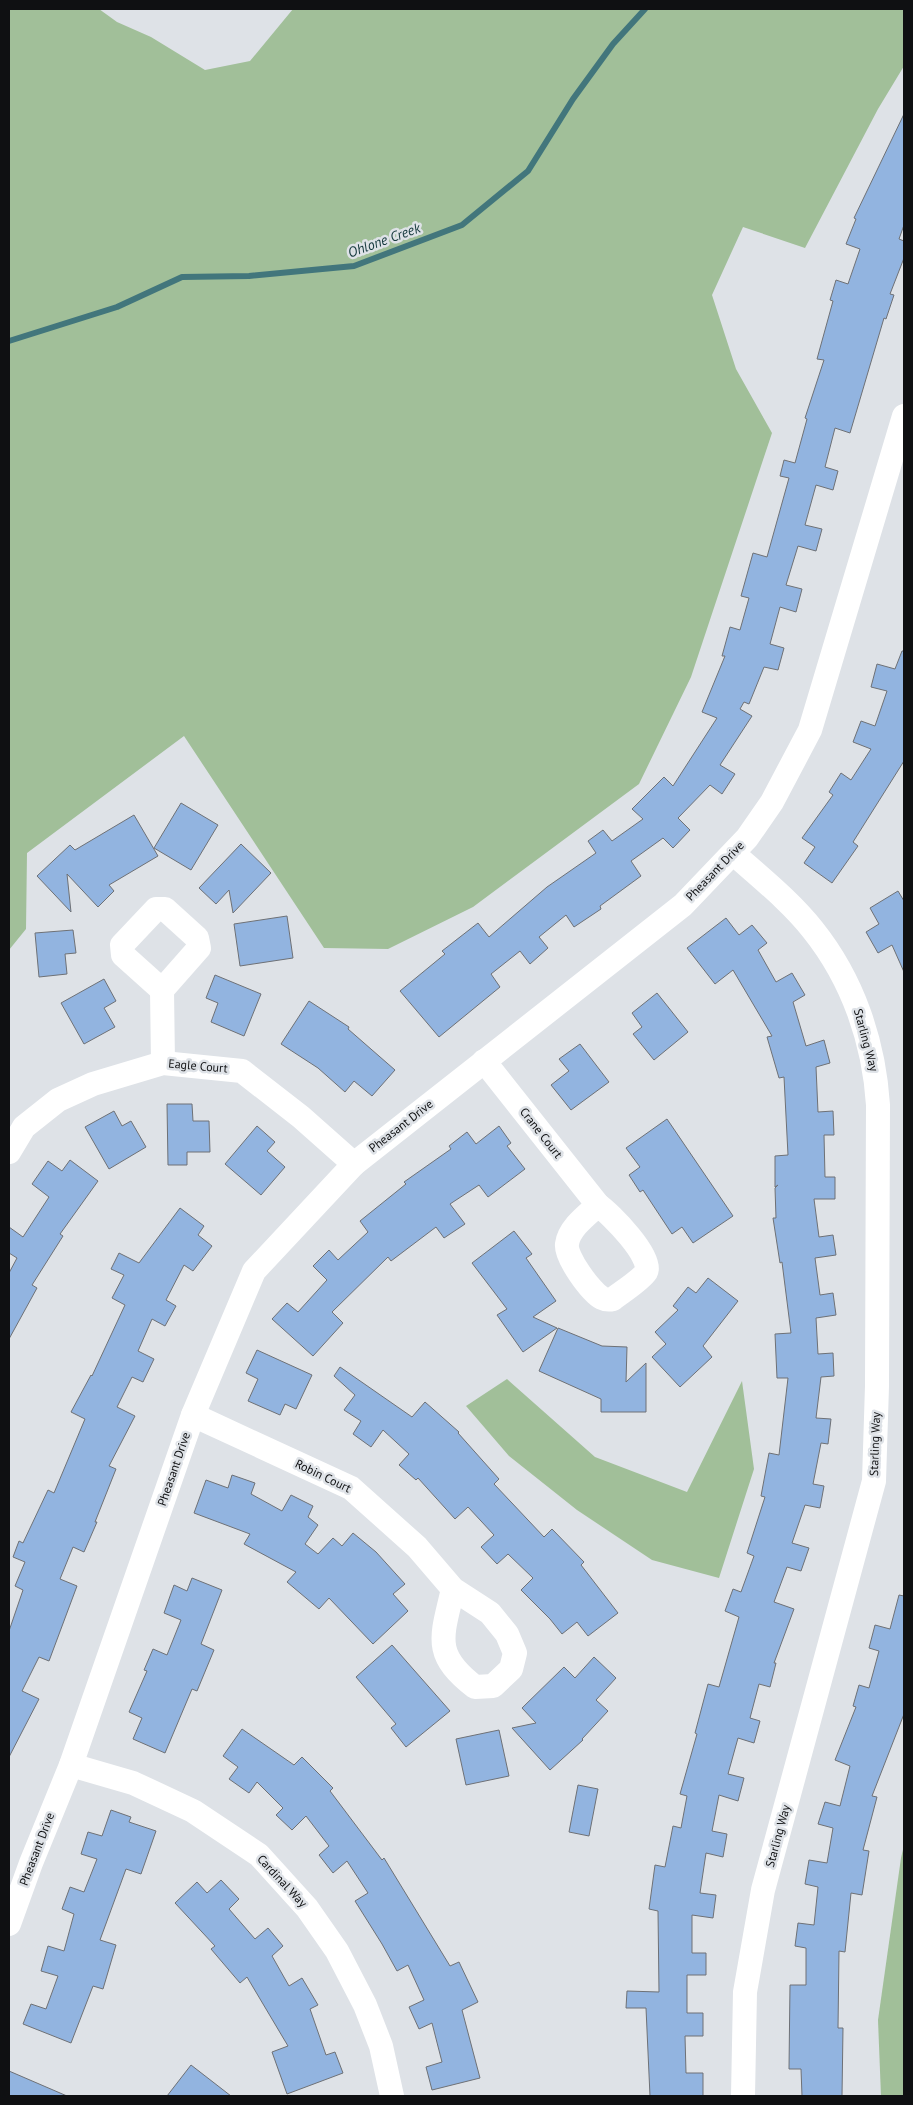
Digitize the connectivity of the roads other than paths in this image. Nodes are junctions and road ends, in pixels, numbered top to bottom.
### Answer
1 (904, 416) edge
2 (734, 854) junction
3 (162, 990) dead end
4 (484, 1061) junction
5 (163, 1063) junction
6 (9, 1152) edge
7 (354, 1164) junction
8 (598, 1206) dead end
9 (193, 1416) junction
10 (453, 1589) dead end
11 (71, 1765) junction
12 (9, 1924) edge
13 (392, 2096) edge
14 (743, 2096) edge

1 - 2 street, Pheasant Drive
2 - 4 street, Pheasant Drive
2 - 14 street, Starling Way
3 - 5 street
4 - 7 street, Pheasant Drive
4 - 8 street, Crane Court
5 - 6 street, Eagle Court
5 - 7 street, Eagle Court
7 - 9 street, Pheasant Drive
9 - 10 street, Robin Court
9 - 11 street, Pheasant Drive
11 - 12 street, Pheasant Drive
11 - 13 street, Cardinal Way

